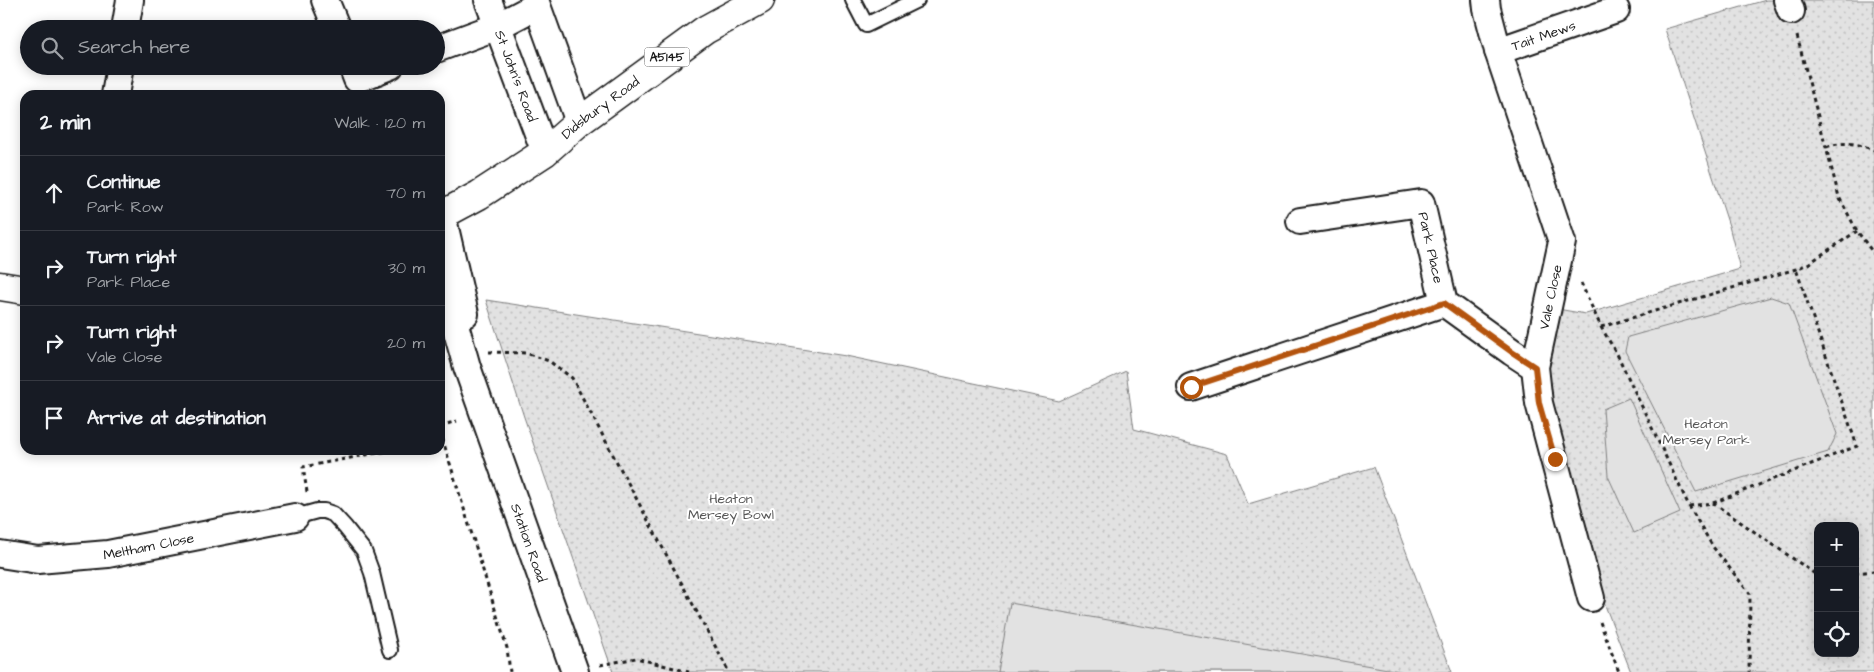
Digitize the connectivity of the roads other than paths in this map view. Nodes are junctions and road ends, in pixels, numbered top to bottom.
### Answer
1 (130, 0) edge
2 (325, 0) edge
3 (488, 0) edge
4 (760, 0) edge
5 (853, 0) edge
6 (917, 0) edge
7 (1486, 0) edge
8 (536, 3) edge
9 (1616, 10) dead end
10 (127, 20) edge
11 (333, 20) edge
12 (498, 26) junction
13 (445, 46) edge
14 (1498, 50) junction
15 (119, 75) edge
16 (355, 75) edge
17 (367, 75) edge
18 (117, 90) edge
19 (579, 122) junction
20 (545, 152) junction
21 (445, 213) edge
22 (1300, 221) dead end
23 (445, 263) edge
24 (0, 286) edge
25 (20, 289) edge
26 (1444, 303) junction
27 (445, 306) edge
28 (450, 324) edge
29 (1535, 367) junction
30 (1191, 387) dead end
31 (484, 413) junction
32 (302, 515) joint
33 (0, 554) edge
34 (1591, 598) road end
35 (390, 650) dead end
36 (584, 670) edge

1 - 10 street
2 - 11 street
3 - 12 street, St John's Road
4 - 19 main road, Didsbury Road / A5145
5 - 6 lane
7 - 14 street
8 - 12 street
8 - 19 street
9 - 14 street, Tait Mews
12 - 13 street
12 - 20 street, St John's Road
14 - 29 street, Vale Close
15 - 18 street
16 - 17 street
19 - 20 main road, Didsbury Road / A5145
20 - 21 main road, Didsbury Road / A5145
22 - 26 street, Park Place
23 - 28 street, Station Road
24 - 25 main road
26 - 29 street
26 - 30 street
27 - 28 street, Station Road
28 - 31 street, Station Road
28 - 31 street, Station Road
29 - 34 street, Vale Close
31 - 36 street, Station Road
32 - 33 street, Meltham Close
32 - 35 lane

